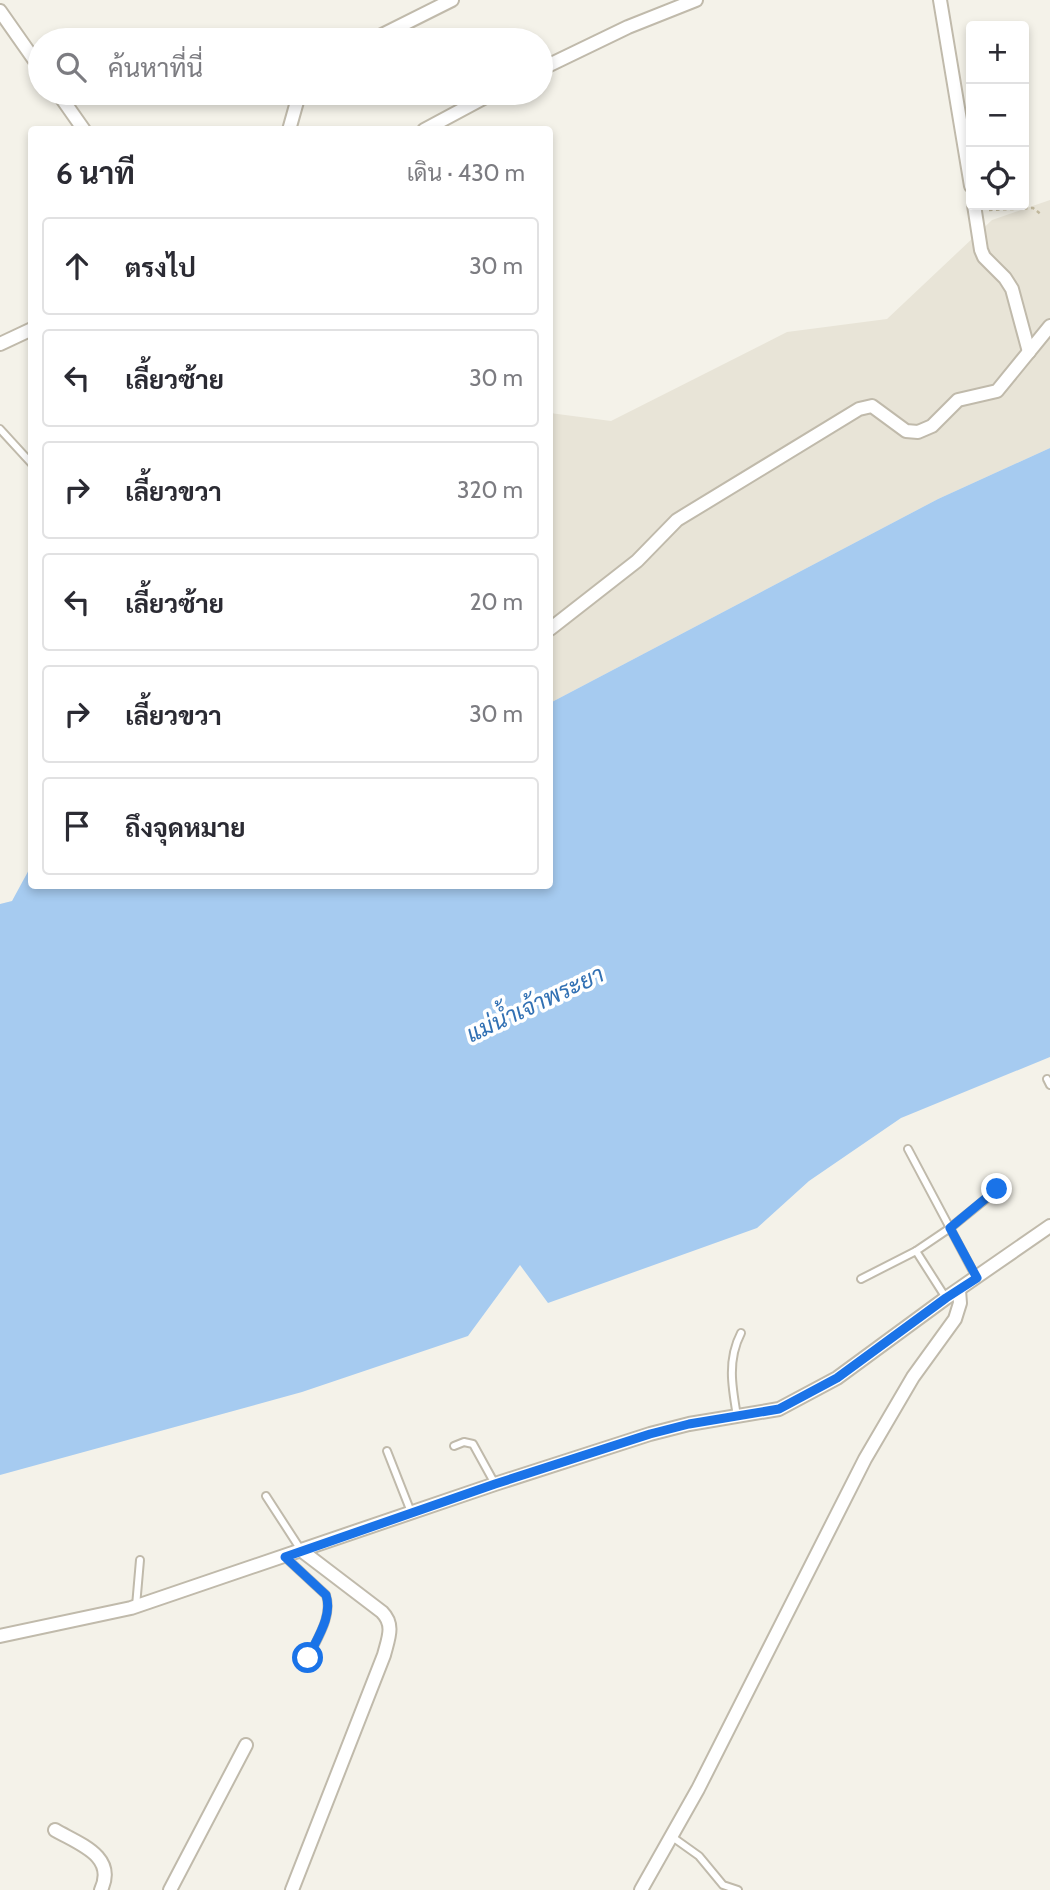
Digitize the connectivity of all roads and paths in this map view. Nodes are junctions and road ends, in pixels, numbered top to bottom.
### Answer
1 (452, 0) edge
2 (696, 0) edge
3 (940, 0) edge
4 (0, 11) edge
5 (396, 28) edge
6 (28, 51) edge
7 (553, 63) edge
8 (66, 105) edge
9 (294, 105) edge
10 (471, 105) edge
11 (81, 126) edge
12 (290, 126) edge
13 (431, 126) edge
14 (966, 156) edge
15 (1029, 208) edge
16 (975, 210) edge
17 (1042, 215) dead end
18 (1050, 326) edge
19 (28, 330) edge
20 (0, 344) edge
21 (1029, 352) junction
22 (0, 429) edge
23 (28, 460) edge
24 (553, 622) edge
25 (908, 1149) dead end
26 (997, 1189) dead end
27 (1050, 1226) edge
28 (950, 1228) junction
29 (916, 1251) junction
30 (977, 1278) junction
31 (861, 1279) dead end
32 (959, 1290) junction
33 (946, 1298) junction
34 (741, 1333) dead end
35 (737, 1416) junction
36 (454, 1446) dead end
37 (387, 1451) dead end
38 (495, 1484) junction
39 (266, 1496) dead end
40 (412, 1513) junction
41 (302, 1551) junction
42 (285, 1557) junction
43 (140, 1560) dead end
44 (136, 1606) junction
45 (0, 1636) edge
46 (308, 1658) dead end
47 (246, 1745) dead end
48 (55, 1830) dead end
49 (671, 1836) junction
50 (102, 1890) edge
51 (170, 1890) edge
52 (292, 1890) edge
53 (642, 1890) edge
54 (738, 1890) edge

1 - 5 street
2 - 7 street
3 - 14 street
4 - 6 street
8 - 11 street
9 - 12 street
10 - 13 street
15 - 17 path
16 - 21 street
18 - 21 street
19 - 20 street
21 - 24 street
22 - 23 lane
25 - 28 lane
26 - 28 lane
27 - 30 street
28 - 29 lane
28 - 30 lane
29 - 31 lane
29 - 33 lane
30 - 32 street
32 - 33 street
32 - 49 street
33 - 35 street
34 - 35 lane
35 - 38 street
36 - 38 lane
37 - 40 lane
38 - 40 street
39 - 41 lane
40 - 41 street
41 - 42 street
41 - 52 street
42 - 44 street
42 - 46 lane
43 - 44 lane
44 - 45 street
47 - 51 street
48 - 50 street
49 - 53 street
49 - 54 lane

